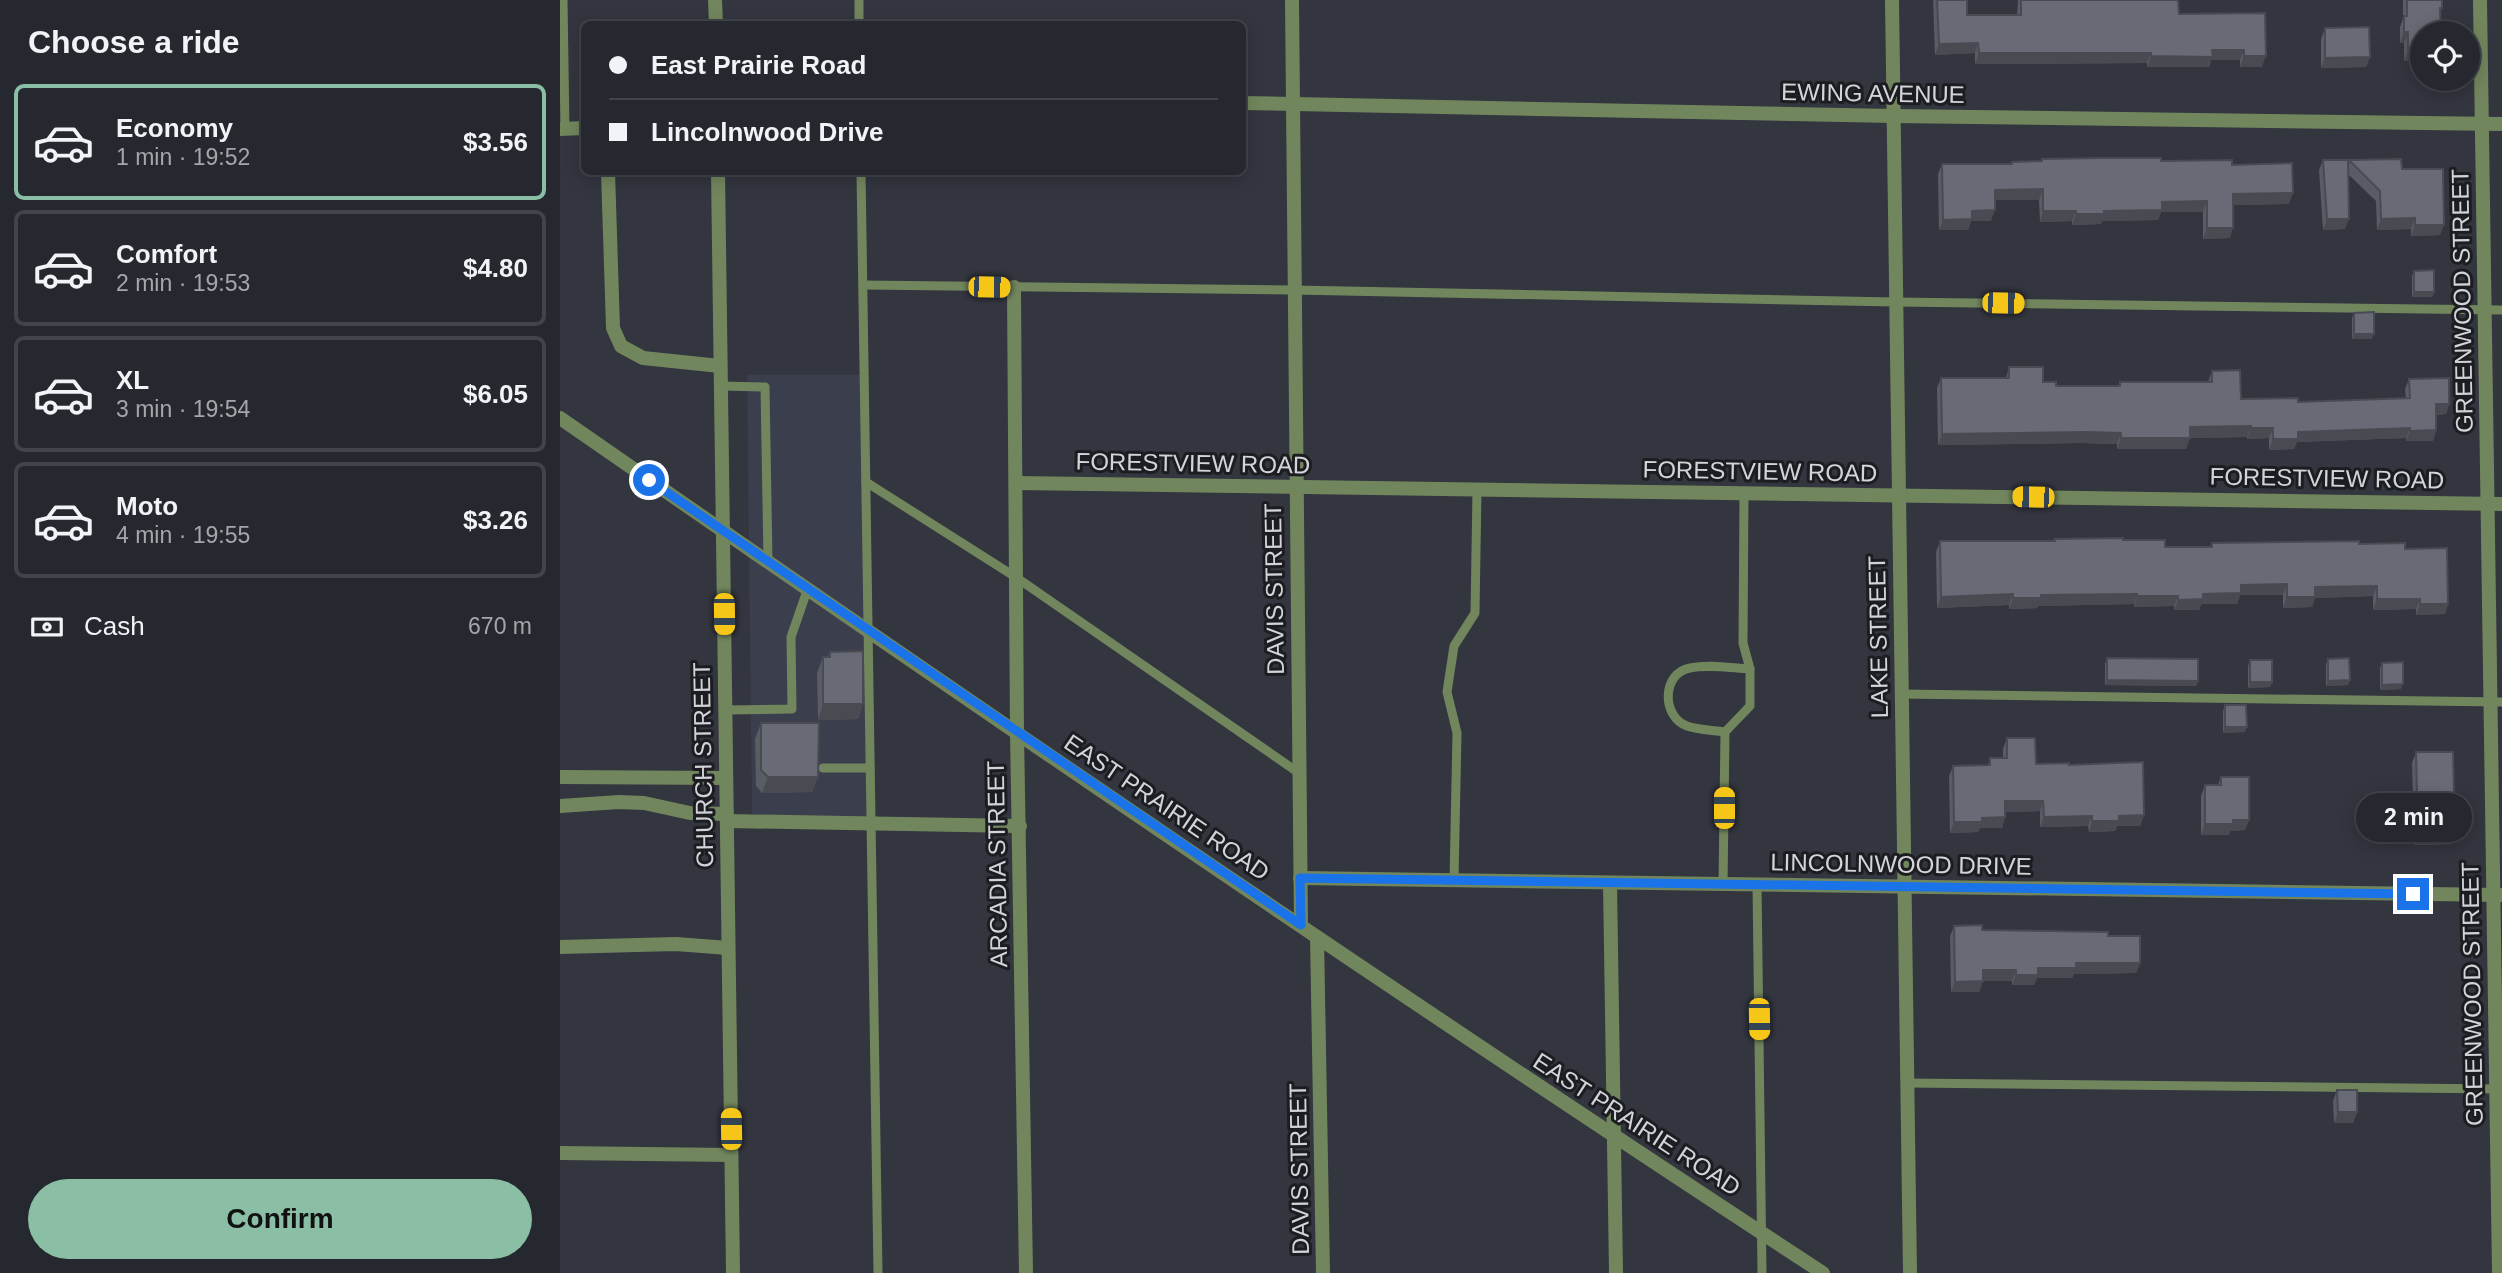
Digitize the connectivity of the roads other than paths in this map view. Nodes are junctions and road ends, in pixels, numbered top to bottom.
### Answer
1 (564, 0) edge
2 (715, 0) edge
3 (859, 0) edge
4 (1292, 0) edge
5 (1892, 0) edge
6 (2480, 0) edge
7 (716, 21) edge
8 (859, 21) edge
9 (1246, 103) edge
10 (1292, 104) junction
11 (1893, 116) junction
12 (2482, 123) junction
13 (2502, 124) edge
14 (581, 128) edge
15 (562, 129) edge
16 (608, 175) edge
17 (718, 175) edge
18 (861, 175) edge
19 (863, 285) junction
20 (1014, 287) junction
21 (1294, 290) junction
22 (1896, 302) junction
23 (2485, 309) junction
24 (2502, 310) edge
25 (720, 366) junction
26 (721, 386) junction
27 (560, 418) edge
28 (866, 482) junction
29 (1017, 483) junction
30 (1296, 487) junction
31 (1476, 489) junction
32 (1744, 493) junction
33 (1899, 495) junction
34 (2495, 503) edge
35 (723, 531) junction
36 (768, 561) junction
37 (1017, 578) junction
38 (808, 588) junction
39 (869, 629) junction
40 (1750, 669) junction
41 (1901, 694) junction
42 (2496, 702) edge
43 (725, 709) junction
44 (1725, 732) junction
45 (1017, 733) junction
46 (823, 768) dead end
47 (870, 768) junction
48 (1299, 773) junction
49 (560, 777) edge
50 (726, 778) junction
51 (560, 806) edge
52 (727, 818) junction
53 (871, 823) junction
54 (1020, 825) junction
55 (1300, 878) junction
56 (1454, 881) junction
57 (1610, 883) junction
58 (1723, 884) junction
59 (1757, 885) junction
60 (1904, 887) junction
61 (2498, 895) edge
62 (1301, 925) junction
63 (1317, 937) junction
64 (560, 947) edge
65 (728, 948) junction
66 (1907, 1083) junction
67 (2499, 1089) edge
68 (1614, 1137) junction
69 (560, 1153) edge
70 (731, 1155) junction
71 (1762, 1233) junction
72 (733, 1273) edge
73 (878, 1273) edge
74 (1026, 1273) edge
75 (1323, 1273) edge
76 (1616, 1273) edge
77 (1762, 1273) edge
78 (1823, 1273) edge
79 (1910, 1273) edge
80 (2499, 1273) edge

1 - 15 lane
2 - 7 street
3 - 8 lane
4 - 10 street, DAVIS STREET
5 - 11 street, LAKE STREET
6 - 12 street, GREENWOOD STREET
9 - 10 street, EWING AVENUE
10 - 11 street, EWING AVENUE
10 - 21 street, DAVIS STREET
11 - 12 street, EWING AVENUE
11 - 22 street, LAKE STREET
12 - 13 street, EWING AVENUE
12 - 23 street, GREENWOOD STREET
14 - 15 street
16 - 25 street
17 - 25 street, CHURCH STREET
18 - 19 lane
19 - 20 lane
19 - 28 lane
20 - 21 lane
20 - 29 street, ARCADIA STREET
21 - 22 lane
21 - 30 street, DAVIS STREET
22 - 23 lane
22 - 33 street, LAKE STREET
23 - 24 lane
23 - 34 street, GREENWOOD STREET
25 - 26 street, CHURCH STREET
26 - 35 street, CHURCH STREET
26 - 36 lane
27 - 35 street, EAST PRAIRIE ROAD
28 - 37 lane
28 - 39 lane
29 - 30 street, FORESTVIEW ROAD
29 - 37 street, ARCADIA STREET
30 - 31 street, FORESTVIEW ROAD
30 - 48 street, DAVIS STREET
31 - 32 street, FORESTVIEW ROAD
31 - 56 lane
32 - 33 street, FORESTVIEW ROAD
32 - 40 lane
33 - 34 street, FORESTVIEW ROAD
33 - 41 street, LAKE STREET
34 - 42 street, GREENWOOD STREET
35 - 36 street, EAST PRAIRIE ROAD
35 - 43 street, CHURCH STREET
36 - 38 street, EAST PRAIRIE ROAD
37 - 45 street, ARCADIA STREET
37 - 48 lane
38 - 39 street, EAST PRAIRIE ROAD
38 - 43 lane
39 - 45 street, EAST PRAIRIE ROAD
39 - 47 lane
40 - 44 lane
40 - 44 lane
41 - 42 lane
41 - 60 street, LAKE STREET
42 - 61 street, GREENWOOD STREET
43 - 50 street, CHURCH STREET
44 - 58 lane
45 - 54 street, ARCADIA STREET
45 - 62 street, EAST PRAIRIE ROAD
46 - 47 lane
47 - 53 lane
48 - 55 street, DAVIS STREET
49 - 50 street
50 - 52 street, CHURCH STREET
51 - 52 street
52 - 53 street
52 - 65 street, CHURCH STREET
53 - 54 street
53 - 73 lane
54 - 74 street, ARCADIA STREET
55 - 56 street, LINCOLNWOOD DRIVE
55 - 62 street, DAVIS STREET
56 - 57 street, LINCOLNWOOD DRIVE
57 - 58 street, LINCOLNWOOD DRIVE
57 - 68 street
58 - 59 street, LINCOLNWOOD DRIVE
59 - 60 street, LINCOLNWOOD DRIVE
59 - 71 lane
60 - 61 street, LINCOLNWOOD DRIVE
60 - 66 street, LAKE STREET
61 - 67 street, GREENWOOD STREET
62 - 63 street, EAST PRAIRIE ROAD
63 - 68 street, EAST PRAIRIE ROAD
63 - 75 street, DAVIS STREET
64 - 65 street
65 - 70 street, CHURCH STREET
66 - 67 lane
66 - 79 street, LAKE STREET
67 - 80 street, GREENWOOD STREET
68 - 71 street, EAST PRAIRIE ROAD
68 - 76 street
69 - 70 street
70 - 72 street, CHURCH STREET
71 - 77 lane
71 - 78 street, EAST PRAIRIE ROAD

